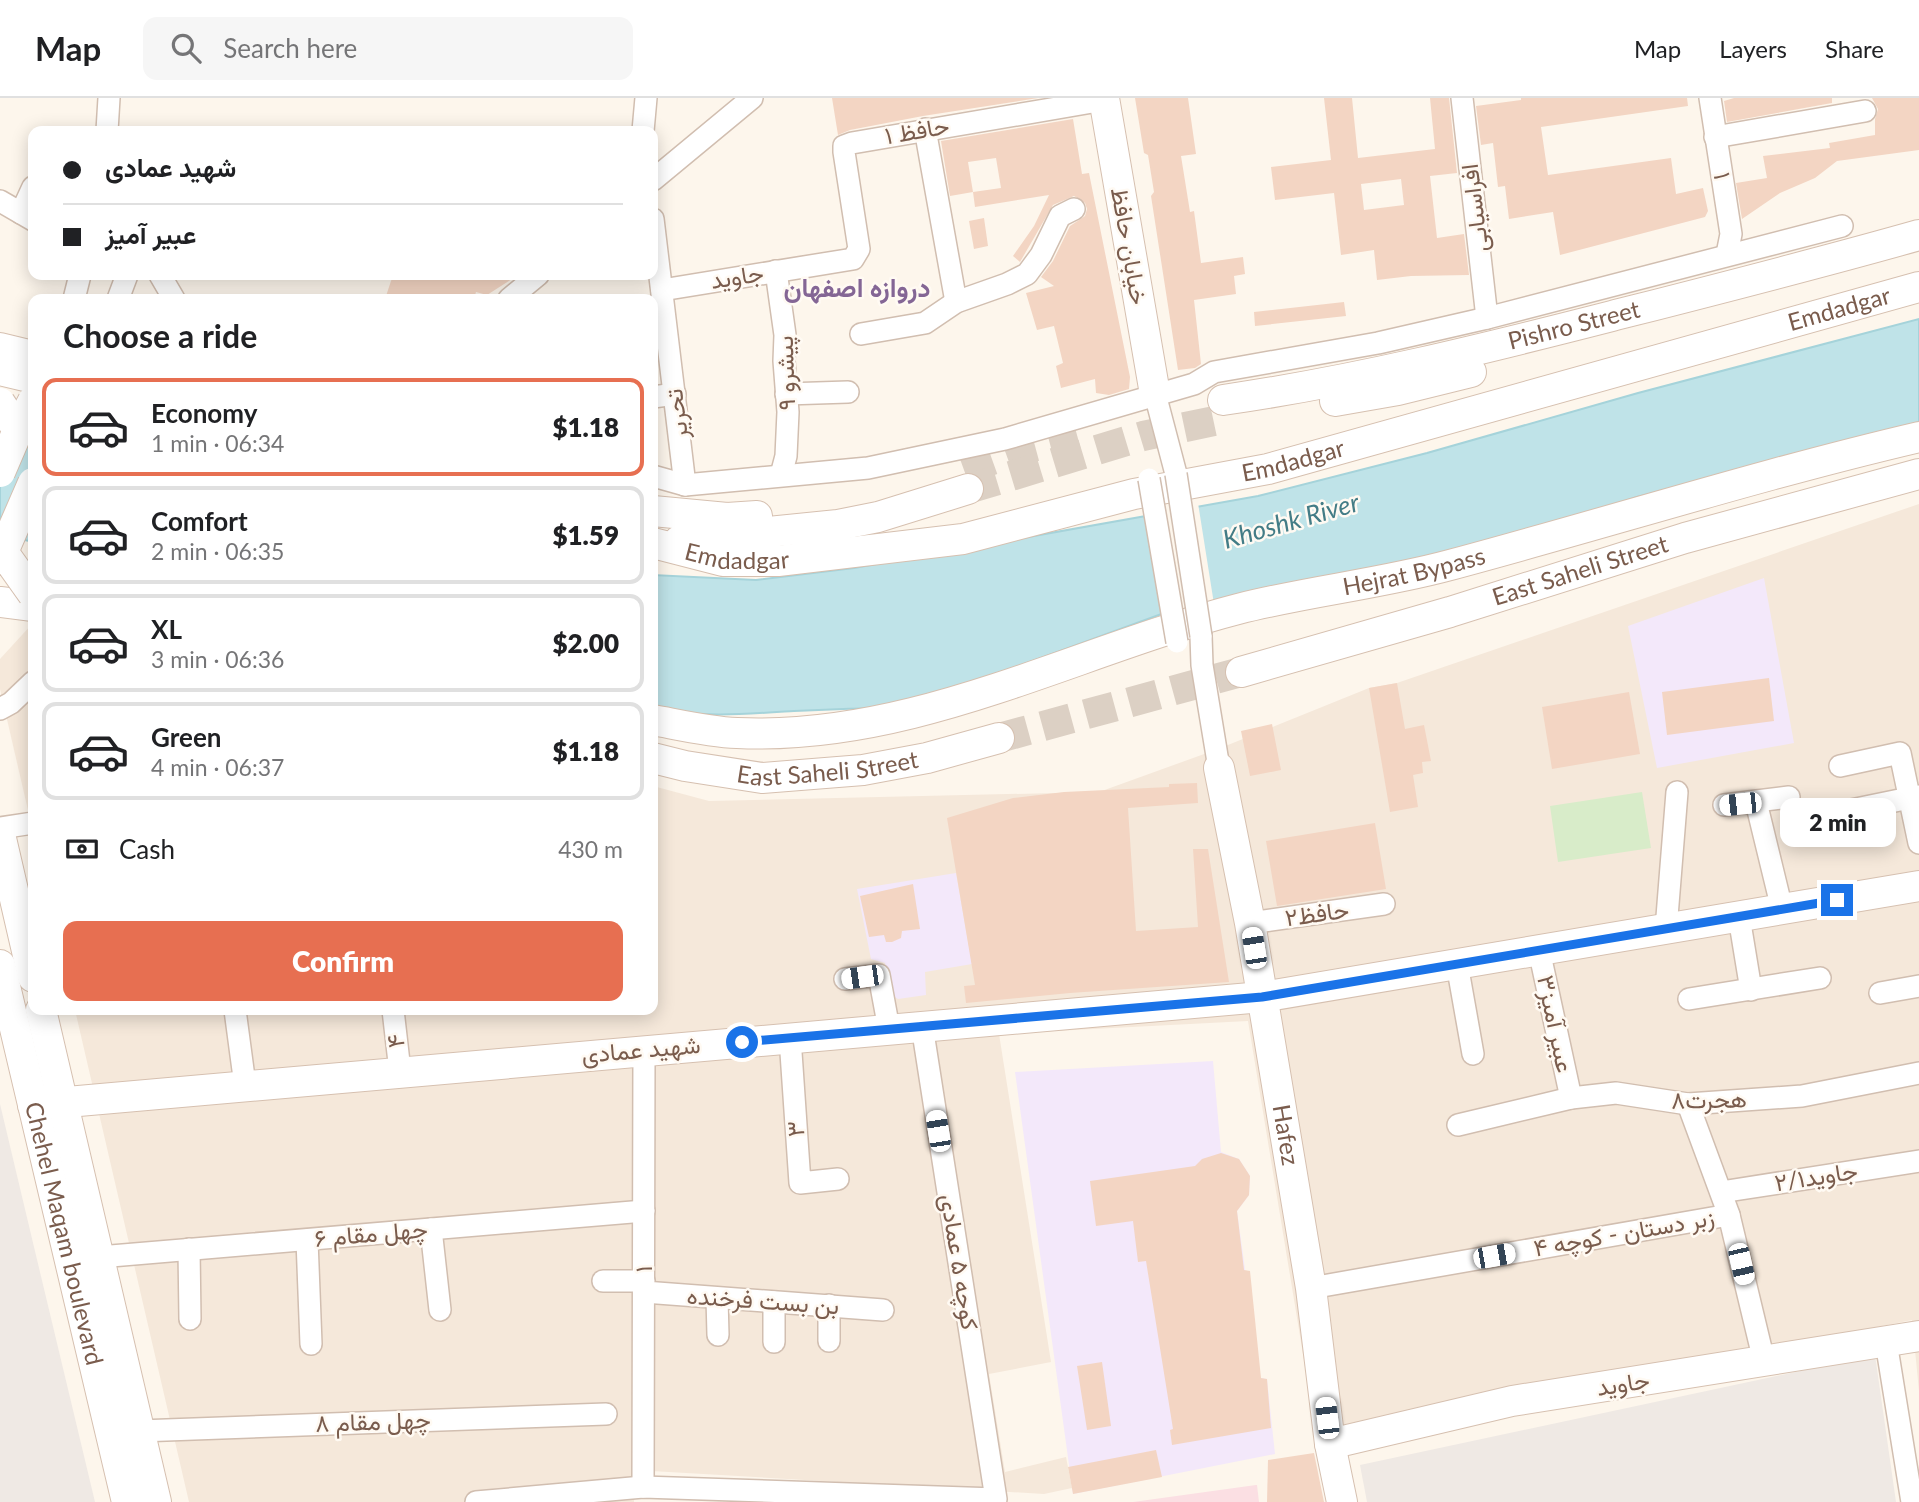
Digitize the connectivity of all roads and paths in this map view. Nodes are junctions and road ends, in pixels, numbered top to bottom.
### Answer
1 (109, 98) edge
2 (646, 98) edge
3 (752, 98) edge
4 (1462, 98) edge
5 (1710, 98) edge
6 (1104, 99) edge
7 (1864, 111) dead end
8 (107, 126) edge
9 (643, 126) edge
10 (925, 129) junction
11 (1715, 137) junction
12 (658, 176) edge
13 (0, 201) edge
14 (1074, 209) dead end
15 (27, 216) edge
16 (1842, 226) dead end
17 (1919, 235) edge
18 (1919, 252) edge
19 (658, 254) edge
20 (1727, 254) junction
21 (853, 259) joint
22 (776, 271) junction
23 (532, 280) edge
24 (1919, 287) edge
25 (663, 290) junction
26 (515, 294) edge
27 (956, 302) junction
28 (1487, 318) junction
29 (861, 334) dead end
30 (0, 348) edge
31 (28, 355) edge
32 (0, 370) edge
33 (28, 378) edge
34 (848, 392) dead end
35 (675, 394) junction
36 (786, 394) junction
37 (1155, 394) junction
38 (658, 396) edge
39 (0, 403) edge
40 (28, 408) edge
41 (17, 424) edge
42 (1918, 438) edge
43 (1168, 448) junction
44 (0, 472) edge
45 (1919, 474) edge
46 (781, 475) junction
47 (658, 477) edge
48 (685, 485) junction
49 (28, 494) edge
50 (658, 511) edge
51 (1717, 530) junction
52 (658, 543) edge
53 (658, 544) edge
54 (1, 556) edge
55 (28, 565) edge
56 (28, 588) edge
57 (0, 602) edge
58 (28, 605) edge
59 (1202, 666) junction
60 (1241, 672) tunnel mouth
61 (28, 687) edge
62 (0, 709) edge
63 (658, 721) edge
64 (999, 738) tunnel mouth
65 (658, 759) edge
66 (1840, 766) dead end
67 (1219, 768) joint
68 (1677, 792) dead end
69 (1789, 797) dead end
70 (1914, 798) edge
71 (1756, 802) junction
72 (1724, 805) dead end
73 (1851, 810) dead end
74 (28, 824) edge
75 (0, 828) edge
76 (0, 834) edge
77 (1919, 843) edge
78 (1919, 887) edge
79 (1384, 904) dead end
80 (1782, 909) junction
81 (1739, 917) junction
82 (1250, 923) junction
83 (1666, 929) junction
84 (28, 936) edge
85 (1539, 950) junction
86 (1457, 964) junction
87 (0, 965) edge
88 (1820, 978) dead end
89 (845, 979) dead end
90 (1919, 986) edge
91 (1751, 990) junction
92 (1880, 993) dead end
93 (1262, 997) junction
94 (1689, 999) dead end
95 (42, 1015) edge
96 (236, 1015) edge
97 (394, 1015) edge
98 (922, 1026) junction
99 (889, 1029) junction
100 (790, 1038) junction
101 (644, 1050) junction
102 (1473, 1054) dead end
103 (400, 1071) junction
104 (1919, 1073) edge
105 (245, 1085) junction
106 (1571, 1098) junction
107 (62, 1100) junction
108 (1688, 1104) junction
109 (33, 1105) junction
110 (1458, 1125) dead end
111 (1915, 1162) edge
112 (838, 1179) dead end
113 (1721, 1192) junction
114 (644, 1211) junction
115 (1729, 1215) junction
116 (430, 1229) junction
117 (307, 1240) junction
118 (189, 1249) junction
119 (99, 1257) junction
120 (603, 1281) dead end
121 (644, 1286) junction
122 (1311, 1288) junction
123 (717, 1298) junction
124 (774, 1302) junction
125 (829, 1305) junction
126 (440, 1310) dead end
127 (883, 1310) dead end
128 (190, 1319) dead end
129 (718, 1335) dead end
130 (1919, 1336) edge
131 (829, 1341) dead end
132 (774, 1342) dead end
133 (1886, 1342) junction
134 (311, 1344) dead end
135 (1764, 1361) junction
136 (110, 1370) junction
137 (606, 1413) dead end
138 (139, 1431) junction
139 (1330, 1444) junction
140 (636, 1492) edge
141 (127, 1502) edge
142 (156, 1502) edge
143 (476, 1502) edge
144 (1342, 1502) edge
145 (1912, 1502) edge

1 - 8 street
2 - 9 street
3 - 12 street
4 - 28 street, افراسیابی
5 - 11 street, ۱
6 - 10 street, حافظ ۱
6 - 37 main road, خیابان حافظ
7 - 11 street
10 - 21 street, حافظ ۱
10 - 27 street
11 - 20 street, ۱
13 - 15 street
14 - 27 street
16 - 20 street
17 - 18 main road, Pishro Street
19 - 25 street, تحریر
20 - 28 street
21 - 22 street, جاوید
22 - 25 street, جاوید
22 - 36 street, پیشرو ۹
23 - 26 street
24 - 53 main road, Emdadgar
25 - 35 street, تحریر
27 - 29 street
28 - 37 street
30 - 31 main road
32 - 33 main road
34 - 36 street
35 - 38 street
35 - 48 street, تحریر
36 - 46 street, پیشرو ۹
37 - 43 street
37 - 46 street
39 - 41 main road, bridge
40 - 41 main road, bridge
41 - 44 main road, bridge
42 - 51 main road
42 - 63 main road, Hejrat Bypass
43 - 59 street, bridge
43 - 59 street, bridge
45 - 51 main road, East Saheli Street
46 - 48 street
47 - 48 street
49 - 54 main road, bridge
50 - 52 main road
51 - 60 main road, East Saheli Street
54 - 55 main road
54 - 56 main road, bridge
57 - 58 main road
59 - 67 street
61 - 62 street
64 - 65 main road, East Saheli Street
66 - 70 street
67 - 82 main road, Hafez
68 - 83 street
69 - 71 street
70 - 73 street
70 - 77 street
71 - 72 street
71 - 80 street
74 - 75 street
76 - 84 main road
78 - 80 main road, شهید عمادی
79 - 82 street, ۲حافظ
80 - 81 main road, شهید عمادی
81 - 83 main road, شهید عمادی
81 - 91 street
82 - 93 main road, Hafez
83 - 85 main road, شهید عمادی
85 - 86 main road, شهید عمادی
85 - 106 street, ۳عبیر آمیز
86 - 93 main road, شهید عمادی
86 - 102 street
87 - 109 main road, Chehel Maqam boulevard
88 - 91 street
89 - 99 street
90 - 92 street
91 - 94 street
93 - 98 main road, شهید عمادی
93 - 122 main road, Hafez
95 - 107 main road, Chehel Maqam boulevard
96 - 105 street
97 - 103 street, ۴
98 - 99 main road, شهید عمادی
98 - 140 street, کوچه ۵ عمادی
99 - 100 main road, شهید عمادی
100 - 101 main road, شهید عمادی
100 - 112 street, ۳
101 - 103 main road, شهید عمادی
101 - 114 street, ۱
103 - 105 main road, شهید عمادی
104 - 108 street, هجرت۸
105 - 107 main road, شهید عمادی
106 - 108 street, هجرت۸
106 - 110 street, هجرت۸
107 - 109 main road, شهید عمادی
107 - 119 main road, Chehel Maqam boulevard
108 - 113 street
109 - 136 main road, Chehel Maqam boulevard
111 - 113 street, ۲/۱جاوید
113 - 115 street
114 - 116 street, چهل مقام ۶
114 - 121 street, ۱
115 - 122 street, زبر دستان - کوچه ۴
115 - 135 street
116 - 117 street, چهل مقام ۶
116 - 126 street
117 - 118 street, چهل مقام ۶
117 - 134 street
118 - 119 street, چهل مقام ۶
118 - 128 street
119 - 136 main road, Chehel Maqam boulevard
120 - 121 street, بن بست فرخنده
121 - 123 street, بن بست فرخنده
121 - 140 street, ۱
122 - 139 main road, Hafez
123 - 124 street, بن بست فرخنده
123 - 129 street
124 - 125 street, بن بست فرخنده
124 - 132 street
125 - 127 street, بن بست فرخنده
125 - 131 street
130 - 133 main road, جاوید
133 - 135 main road, جاوید
133 - 145 street
135 - 139 main road, جاوید
136 - 138 main road, Chehel Maqam boulevard
136 - 141 main road, Chehel Maqam boulevard
137 - 138 street, چهل مقام ۸
138 - 142 main road, Chehel Maqam boulevard
139 - 144 main road, Hafez
140 - 143 street

